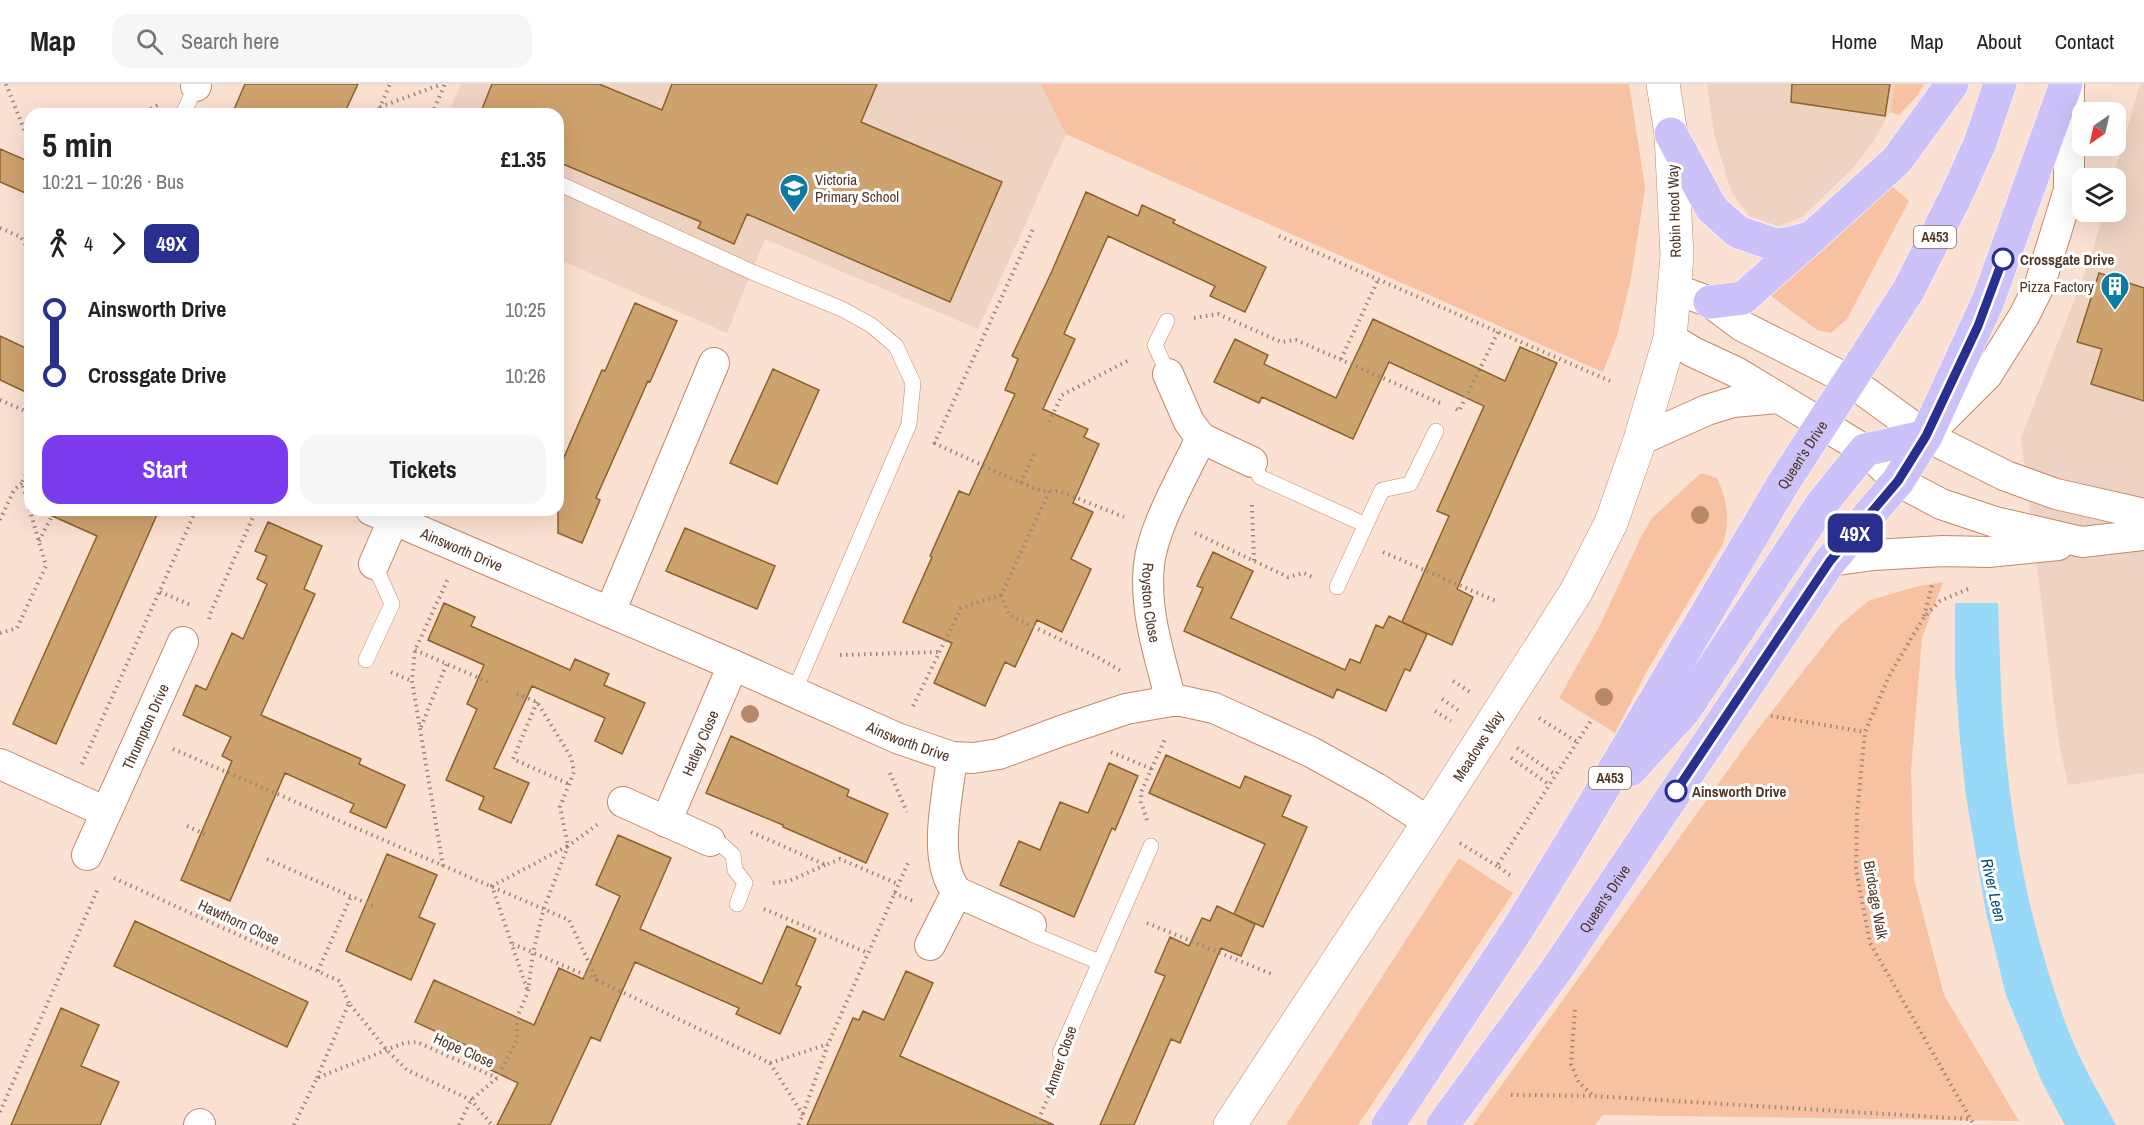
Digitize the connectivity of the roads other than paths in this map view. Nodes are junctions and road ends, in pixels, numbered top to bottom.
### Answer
1 (1663, 84) edge
2 (1952, 84) edge
3 (2000, 84) edge
4 (2067, 84) edge
5 (196, 85) edge
6 (186, 108) edge
7 (1671, 134) junction
8 (564, 186) edge
9 (1812, 237) junction
10 (1676, 289) junction
11 (1710, 302) junction
12 (1167, 321) road end
13 (1670, 338) junction
14 (714, 363) dead end
15 (1168, 374) joint
16 (1849, 380) junction
17 (1778, 398) junction
18 (1822, 425) junction
19 (1436, 431) dead end
20 (1926, 436) junction
21 (1202, 438) junction
22 (1640, 440) junction
23 (1865, 450) junction
24 (1256, 469) joint
25 (1898, 481) junction
26 (2144, 514) edge
27 (382, 516) edge
28 (384, 516) edge
29 (1366, 525) junction
30 (2144, 535) edge
31 (2082, 542) junction
32 (1830, 561) junction
33 (374, 564) joint
34 (1338, 587) road end
35 (610, 612) junction
36 (183, 642) dead end
37 (366, 660) dead end
38 (733, 665) junction
39 (806, 697) junction
40 (1177, 701) junction
41 (952, 757) junction
42 (0, 764) edge
43 (623, 802) road end
44 (106, 812) junction
45 (1585, 819) junction
46 (666, 822) junction
47 (1429, 822) junction
48 (710, 841) joint
49 (1151, 846) road end
50 (97, 865) road end
51 (957, 892) junction
52 (738, 901) road end
53 (1031, 926) joint
54 (930, 945) dead end
55 (1099, 962) junction
56 (1060, 1053) road end
57 (1230, 1125) edge
58 (1388, 1125) edge
59 (1443, 1125) edge

1 - 7 street, Robin Hood Way
2 - 9 main road
3 - 16 main road, Queen's Drive / A453
4 - 20 main road, Queen's Drive
4 - 20 street, Queen's Drive
5 - 6 lane
7 - 9 main road
7 - 10 street, Robin Hood Way
8 - 39 lane
9 - 11 main road
10 - 11 street
10 - 13 street, Robin Hood Way
11 - 16 street
12 - 15 lane
13 - 17 street
13 - 22 street, Meadows Way
14 - 35 street
15 - 21 street
16 - 18 main road, Queen's Drive / A453
16 - 20 street
17 - 18 street
17 - 22 street
18 - 23 street
18 - 45 main road, Queen's Drive / A453
19 - 29 lane
20 - 23 main road
20 - 25 main road, Queen's Drive
20 - 26 street
21 - 24 street
21 - 40 street, Royston Close
22 - 47 street, Meadows Way
23 - 25 street
23 - 45 main road, Queen's Drive / A453
24 - 29 lane
25 - 31 street
25 - 32 main road, Queen's Drive
27 - 33 street, Ainsworth Drive
28 - 35 street, Ainsworth Drive
29 - 34 lane
30 - 31 street
31 - 32 street
32 - 59 main road, Queen's Drive
33 - 37 lane
35 - 38 street, Ainsworth Drive
36 - 44 street, Thrumpton Drive
38 - 39 street, Ainsworth Drive
38 - 46 street, Hatley Close
39 - 41 street, Ainsworth Drive
40 - 41 street, Ainsworth Drive
40 - 47 street, Ainsworth Drive
41 - 51 street
42 - 44 street
43 - 46 street
44 - 50 street, Thrumpton Drive
45 - 58 main road, Queen's Drive / A453
46 - 48 street
47 - 57 street, Meadows Way
48 - 52 lane
49 - 55 lane, Anmer Close
51 - 53 street
51 - 54 street
53 - 55 lane
55 - 56 lane, Anmer Close

